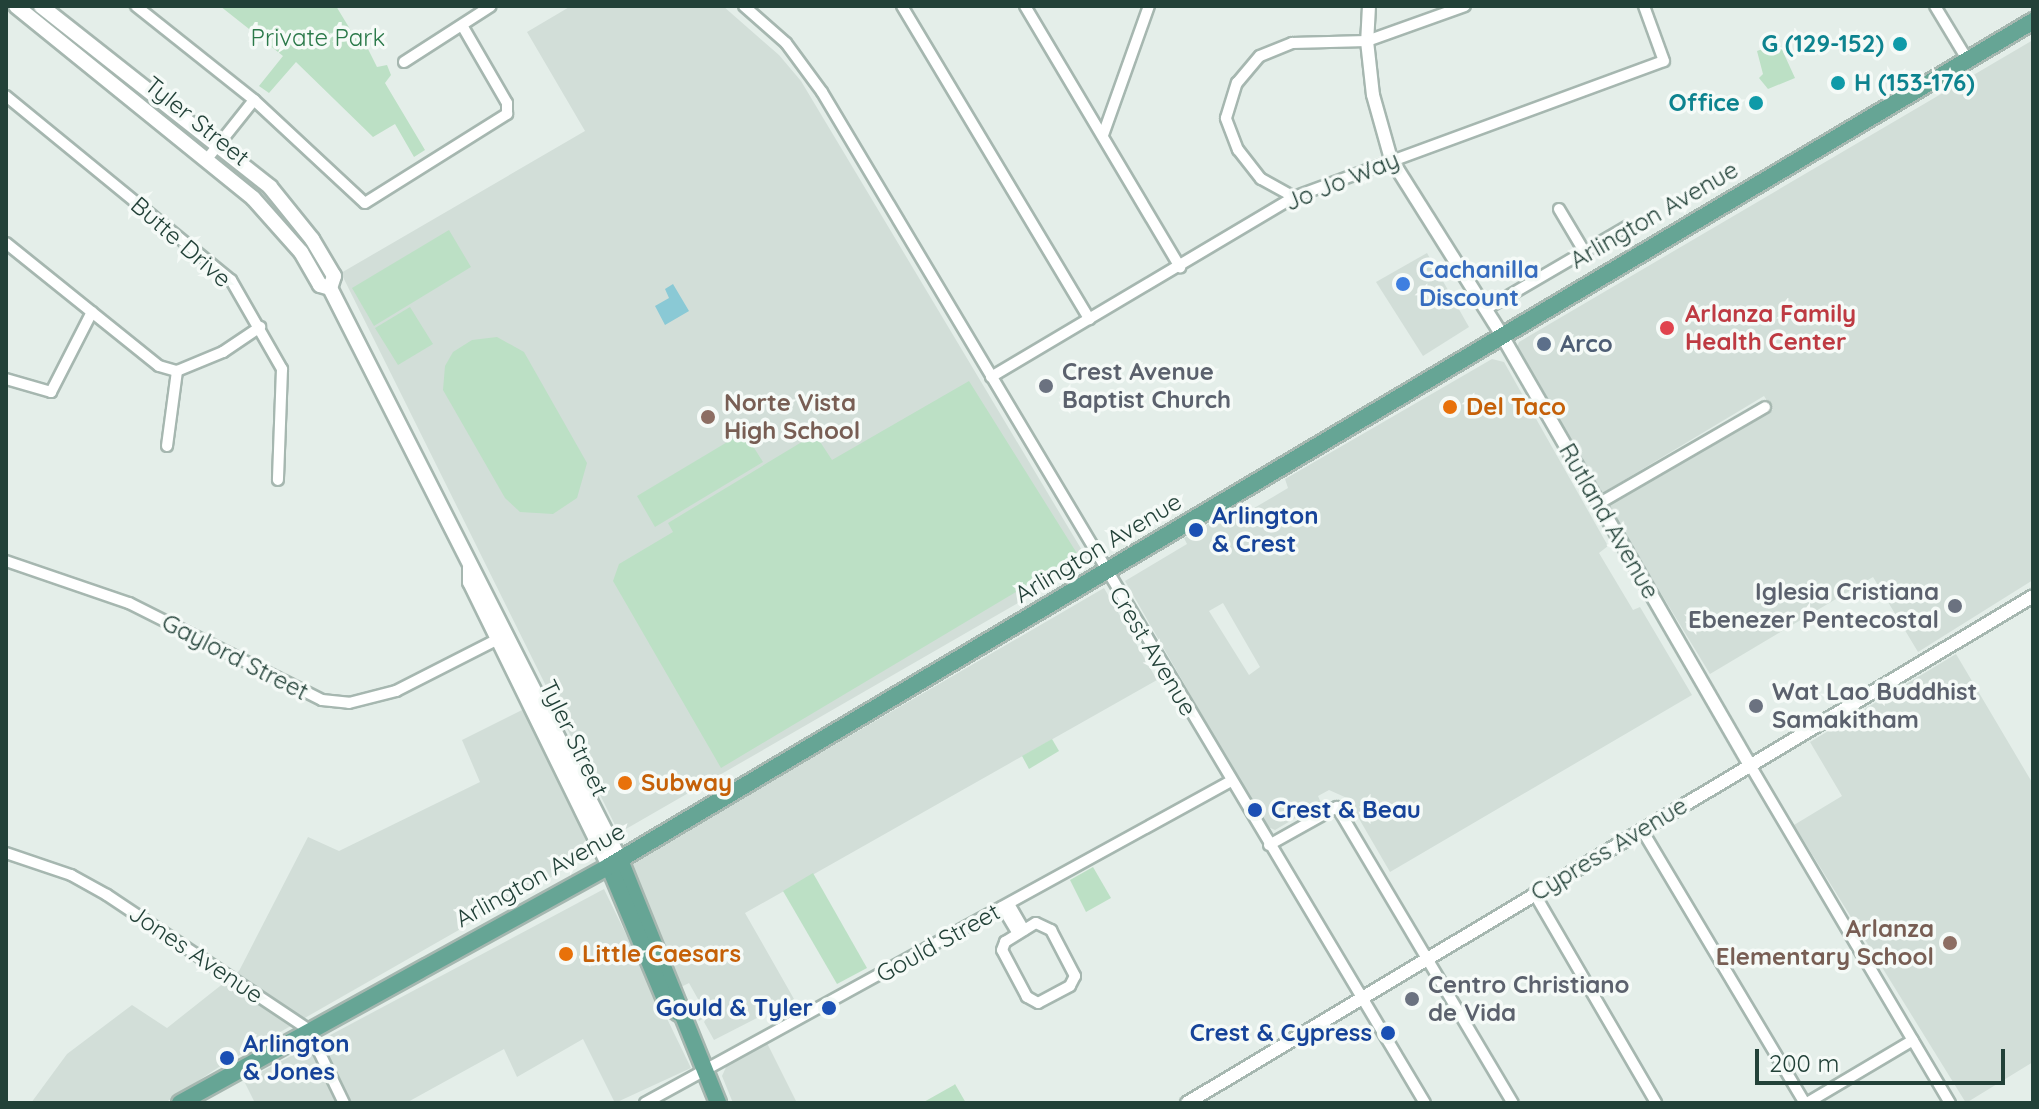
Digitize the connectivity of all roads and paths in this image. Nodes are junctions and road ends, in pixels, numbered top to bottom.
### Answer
1 (16, 6) edge
2 (41, 6) edge
3 (136, 6) edge
4 (491, 6) edge
5 (744, 6) edge
6 (902, 6) edge
7 (1025, 6) edge
8 (1149, 6) edge
9 (1369, 6) edge
10 (1465, 6) edge
11 (1644, 6) edge
12 (1935, 6) edge
13 (2033, 21) edge
14 (463, 27) junction
15 (1367, 41) junction
16 (1967, 59) junction
17 (404, 62) dead end
18 (6, 96) edge
19 (254, 100) junction
20 (1103, 135) junction
21 (219, 144) junction
22 (207, 159) junction
23 (1391, 159) junction
24 (1294, 197) junction
25 (1559, 209) dead end
26 (1628, 226) dead end
27 (6, 243) edge
28 (1584, 251) junction
29 (1180, 267) junction
30 (330, 288) junction
31 (1486, 309) junction
32 (92, 312) junction
33 (1089, 319) junction
34 (260, 327) junction
35 (1501, 334) junction
36 (177, 371) junction
37 (991, 377) junction
38 (6, 379) edge
39 (1765, 407) dead end
40 (167, 446) dead end
41 (278, 480) dead end
42 (1598, 504) junction
43 (6, 561) edge
44 (1105, 572) junction
45 (2033, 596) edge
46 (503, 637) junction
47 (1750, 765) junction
48 (1231, 781) junction
49 (1642, 830) junction
50 (1269, 845) junction
51 (6, 853) edge
52 (614, 863) junction
53 (1534, 893) junction
54 (1005, 906) junction
55 (1021, 932) junction
56 (1427, 956) junction
57 (1360, 995) junction
58 (308, 1029) junction
59 (1913, 1040) junction
60 (705, 1071) junction
61 (180, 1103) edge
62 (344, 1103) edge
63 (645, 1103) edge
64 (718, 1103) edge
65 (1187, 1103) edge
66 (1425, 1103) edge
67 (1513, 1103) edge
68 (1656, 1103) edge
69 (1806, 1103) edge
70 (1950, 1103) edge

1 - 22 main road, Tyler Street
2 - 21 main road, Tyler Street
3 - 19 street
4 - 14 street
5 - 37 street, Crest Avenue
6 - 33 street
7 - 20 street
8 - 20 street
9 - 15 street, Rutland Avenue
10 - 15 street
11 - 23 street, Jo Jo Way
12 - 16 street
13 - 16 main road, Arlington Avenue
14 - 17 street
14 - 19 street
15 - 23 street, Rutland Avenue
15 - 24 street
16 - 35 main road, Arlington Avenue
18 - 34 street, Butte Drive
19 - 21 street
20 - 29 street
21 - 22 street
21 - 30 main road, Tyler Street
22 - 30 main road, Tyler Street
23 - 24 street, Jo Jo Way
23 - 31 street, Rutland Avenue
24 - 29 street, Jo Jo Way
25 - 28 street
26 - 28 street
27 - 32 street
28 - 31 street
29 - 33 street, Jo Jo Way
30 - 46 main road, Tyler Street
31 - 35 street, Rutland Avenue
32 - 36 street
32 - 38 street
33 - 37 street, Jo Jo Way
34 - 36 street
34 - 41 street, Butte Drive
35 - 42 street, Rutland Avenue
35 - 44 main road, Arlington Avenue
36 - 40 street
37 - 44 street, Crest Avenue
39 - 42 street
42 - 47 street, Rutland Avenue
43 - 46 street, Gaylord Street
44 - 48 street, Crest Avenue
44 - 52 main road, Arlington Avenue
45 - 47 street, Cypress Avenue
46 - 52 main road, Tyler Street
47 - 49 street, Cypress Avenue
47 - 59 street, Rutland Avenue
48 - 50 street, Crest Avenue
48 - 54 street, Gould Street
49 - 53 street, Cypress Avenue
49 - 69 street
50 - 56 street
50 - 57 street, Crest Avenue
51 - 58 street, Jones Avenue
52 - 58 main road, Arlington Avenue
52 - 60 main road, Tyler Street
53 - 56 street, Cypress Avenue
53 - 68 street
54 - 55 street
54 - 60 street, Gould Street
55 - 55 street
56 - 57 street, Cypress Avenue
56 - 67 street
57 - 65 street, Cypress Avenue
57 - 66 street, Crest Avenue
58 - 61 main road, Arlington Avenue
58 - 62 street
59 - 69 street
59 - 70 street, Rutland Avenue
60 - 63 street, Gould Street
60 - 64 main road, Tyler Street

